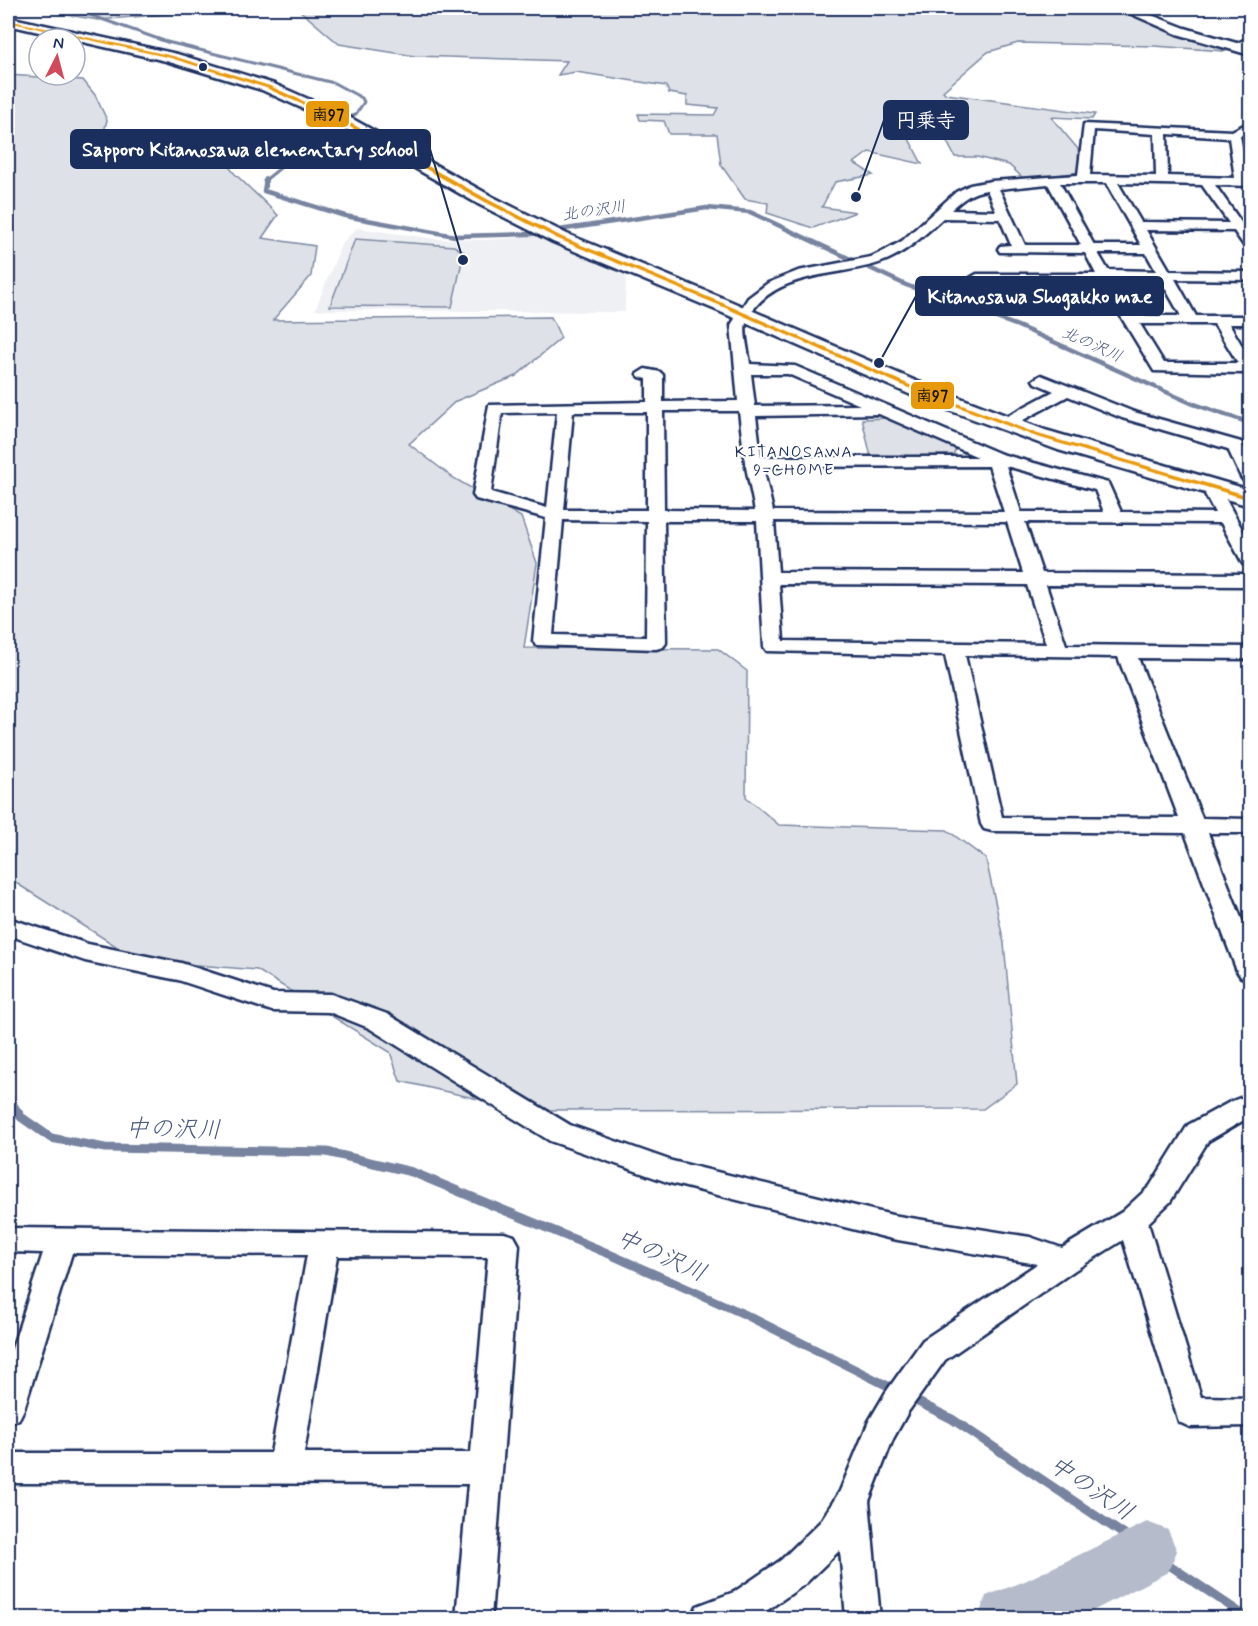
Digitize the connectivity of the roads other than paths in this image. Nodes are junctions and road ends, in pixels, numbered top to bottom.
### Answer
1 (1124, 8) edge
2 (8, 21) edge
3 (1251, 45) edge
4 (1234, 47) junction
5 (1251, 51) edge
6 (1251, 125) edge
7 (1161, 130) junction
8 (1234, 135) junction
9 (1084, 178) junction
10 (1110, 178) junction
11 (1052, 179) junction
12 (1162, 179) junction
13 (1205, 180) junction
14 (1246, 182) edge
15 (991, 185) junction
16 (940, 214) junction
17 (1004, 215) junction
18 (1137, 226) junction
19 (1238, 226) junction
20 (1251, 244) edge
21 (1005, 249) dead end
22 (1020, 249) junction
23 (1088, 249) junction
24 (1150, 249) junction
25 (1166, 275) junction
26 (1104, 276) junction
27 (1251, 276) edge
28 (977, 278) dead end
29 (734, 310) junction
30 (1131, 320) junction
31 (1191, 320) junction
32 (1219, 320) junction
33 (1251, 320) edge
34 (743, 369) junction
35 (1250, 370) edge
36 (645, 374) dead end
37 (1041, 380) dead end
38 (1066, 391) junction
39 (654, 407) junction
40 (565, 408) junction
41 (747, 408) junction
42 (879, 408) junction
43 (1004, 424) junction
44 (995, 458) junction
45 (753, 462) junction
46 (1218, 489) junction
47 (1250, 491) edge
48 (554, 514) junction
49 (765, 514) junction
50 (654, 515) junction
51 (1012, 516) junction
52 (1114, 518) junction
53 (1227, 518) junction
54 (1251, 560) edge
55 (770, 578) junction
56 (1033, 579) junction
57 (1251, 580) edge
58 (954, 651) junction
59 (1058, 652) junction
60 (1126, 652) junction
61 (1251, 653) edge
62 (1192, 825) junction
63 (1251, 826) edge
64 (8, 926) edge
65 (1251, 971) edge
66 (1251, 1110) edge
67 (1132, 1220) junction
68 (8, 1240) edge
69 (61, 1240) junction
70 (324, 1243) junction
71 (1065, 1261) junction
72 (8, 1409) edge
73 (1251, 1412) edge
74 (8, 1468) edge
75 (285, 1469) junction
76 (486, 1469) junction
77 (852, 1501) junction
78 (474, 1618) edge
79 (710, 1618) edge
80 (863, 1618) edge

1 - 4 street
2 - 29 main road
3 - 4 street
4 - 5 street
6 - 8 street
7 - 8 street
7 - 9 street
7 - 12 street
8 - 14 street
9 - 10 street
9 - 11 street
10 - 12 street
10 - 18 street
11 - 15 street
11 - 23 street
12 - 13 street
13 - 14 street
13 - 19 street
15 - 16 street
15 - 17 street
16 - 17 street
16 - 29 street
17 - 22 street
18 - 19 street
18 - 24 street
19 - 20 street
21 - 22 street
22 - 23 street
23 - 24 street
23 - 26 street
24 - 25 street
25 - 26 street
25 - 27 street
25 - 31 street
26 - 28 street
26 - 30 street
29 - 34 street
29 - 43 main road
30 - 31 street
30 - 35 street
31 - 32 street
32 - 33 street
32 - 35 street
34 - 41 street
34 - 42 street
36 - 39 street
37 - 38 street
38 - 43 street
38 - 47 street
39 - 40 street
39 - 41 street
39 - 50 street
40 - 48 street
40 - 48 street
41 - 42 street
41 - 45 street
42 - 44 street
43 - 46 main road
44 - 45 street
44 - 51 street
44 - 52 street
45 - 49 street
46 - 47 main road
46 - 53 street
48 - 50 street
48 - 50 street
49 - 50 street
49 - 51 street
49 - 55 street
51 - 52 street
51 - 56 street
52 - 53 street
53 - 54 street
55 - 56 street
55 - 58 street
56 - 57 street
56 - 59 street
58 - 59 street
58 - 62 street
59 - 60 street
60 - 61 street
60 - 62 street
62 - 63 street
62 - 65 street
64 - 71 street
66 - 67 street
67 - 71 street
67 - 73 street
68 - 69 street
69 - 70 street
69 - 72 street
70 - 75 street
70 - 76 street
71 - 77 street
74 - 75 street
75 - 76 street
76 - 78 street
77 - 79 street
77 - 80 street

